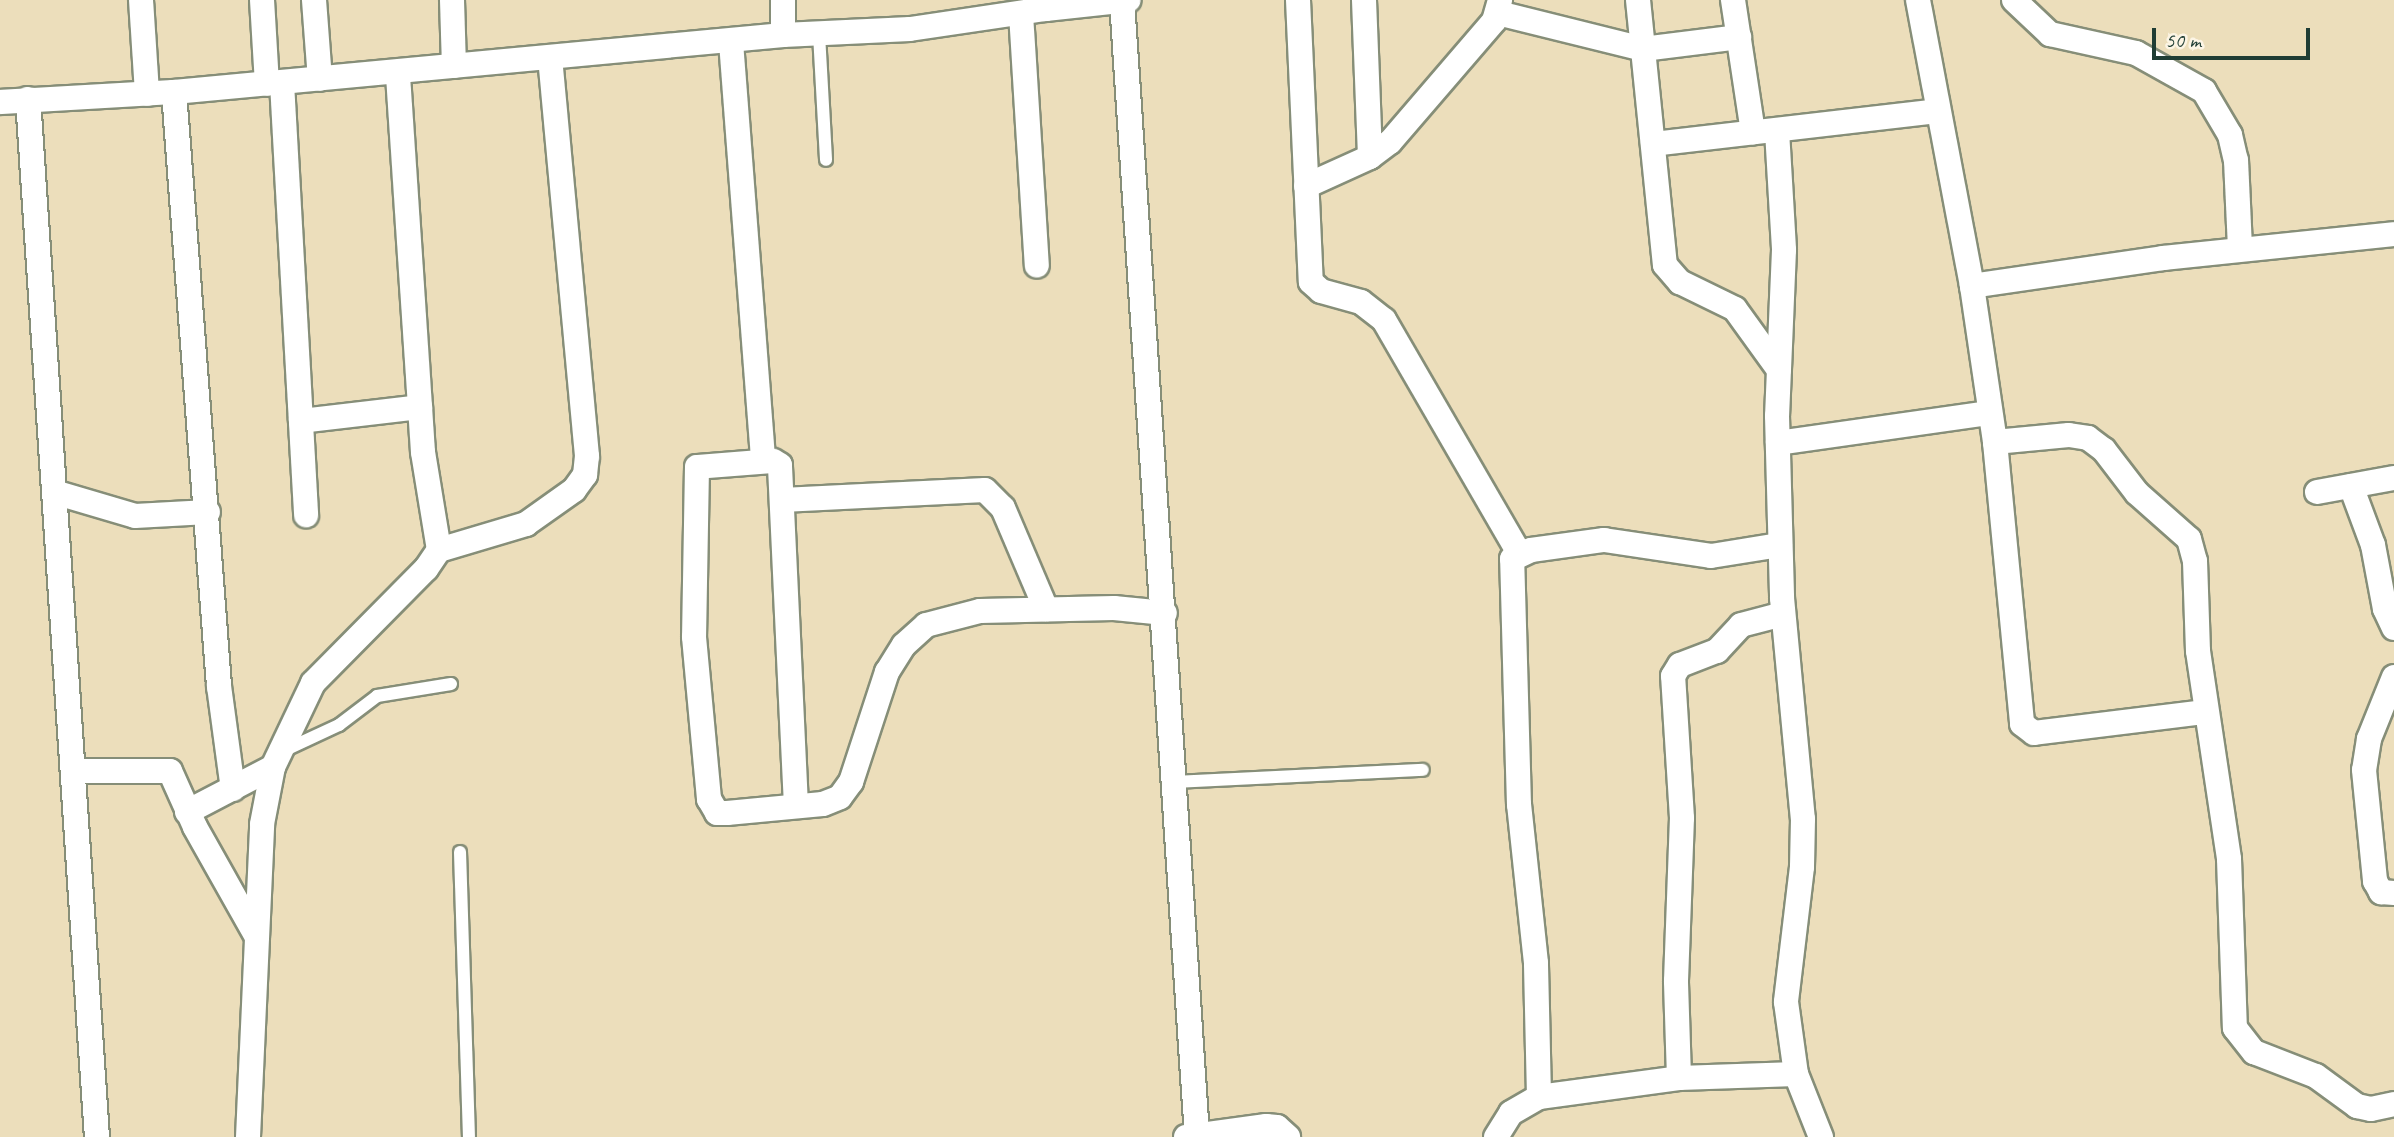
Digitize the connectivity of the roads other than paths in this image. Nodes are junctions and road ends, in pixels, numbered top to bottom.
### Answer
1 (141, 0) edge
2 (262, 0) edge
3 (314, 0) edge
4 (452, 0) edge
5 (783, 0) edge
6 (1129, 0) edge
7 (1298, 0) edge
8 (1364, 0) edge
9 (1638, 0) edge
10 (1733, 0) edge
11 (1918, 0) edge
12 (2014, 0) edge
13 (1122, 1) edge
14 (1047, 5) edge
15 (1499, 7) edge
16 (961, 10) edge
17 (1021, 14) junction
18 (819, 34) junction
19 (783, 35) junction
20 (1739, 37) junction
21 (731, 42) junction
22 (1643, 49) junction
23 (550, 58) junction
24 (454, 66) junction
25 (398, 72) junction
26 (320, 79) junction
27 (274, 83) junction
28 (174, 92) junction
29 (147, 94) junction
30 (28, 99) junction
31 (0, 102) edge
32 (1938, 111) junction
33 (1765, 132) junction
34 (1653, 144) junction
35 (1370, 157) junction
36 (826, 160) dead end
37 (1306, 186) junction
38 (2394, 234) edge
39 (2240, 249) junction
40 (1037, 265) dead end
41 (1972, 286) junction
42 (1779, 370) junction
43 (420, 407) junction
44 (1990, 413) junction
45 (301, 421) junction
46 (1995, 442) junction
47 (1778, 443) junction
48 (762, 461) junction
49 (2394, 478) edge
50 (2351, 486) junction
51 (54, 492) junction
52 (2317, 492) dead end
53 (782, 500) junction
54 (208, 512) junction
55 (306, 515) dead end
56 (1780, 545) junction
57 (439, 550) junction
58 (1518, 553) junction
59 (1046, 610) junction
60 (1165, 613) junction
61 (1783, 614) junction
62 (2394, 628) edge
63 (2394, 677) edge
64 (451, 684) dead end
65 (2206, 712) junction
66 (276, 760) junction
67 (1423, 770) dead end
68 (73, 771) junction
69 (1175, 782) junction
70 (233, 789) junction
71 (796, 806) junction
72 (187, 812) junction
73 (460, 852) dead end
74 (2394, 893) edge
75 (258, 937) junction
76 (1796, 1074) junction
77 (1679, 1078) junction
78 (1539, 1097) junction
79 (2394, 1104) edge
80 (1191, 1136) edge
81 (97, 1137) edge
82 (248, 1137) edge
83 (469, 1137) edge
84 (1288, 1137) edge
85 (1496, 1137) edge
86 (1821, 1137) edge

1 - 29 street
2 - 27 street
3 - 26 street
4 - 24 street
5 - 19 street
6 - 13 street
7 - 37 street
8 - 35 street
9 - 22 street
10 - 20 street
11 - 32 street
12 - 39 street
13 - 14 street
13 - 60 street
14 - 17 street
15 - 22 street
15 - 35 street
16 - 17 street
16 - 18 street
17 - 40 street
18 - 19 street
18 - 36 lane
19 - 21 street
20 - 22 street
20 - 33 street
21 - 23 street
21 - 48 street
22 - 34 street
23 - 24 street
23 - 57 street
24 - 25 street
25 - 26 street
25 - 43 street
26 - 27 street
27 - 28 street
27 - 45 street
28 - 29 street
28 - 54 street
29 - 30 street
30 - 31 street
30 - 51 street
32 - 33 street
32 - 41 street
33 - 34 street
33 - 42 street
34 - 42 street
35 - 37 street
37 - 58 street
38 - 39 street
39 - 41 street
41 - 44 street
42 - 47 street
43 - 45 street
43 - 57 street
44 - 46 street
44 - 47 street
45 - 55 street
46 - 65 street
46 - 65 street
47 - 56 street
48 - 53 street
48 - 71 street
49 - 50 street
50 - 52 street
50 - 62 street
51 - 54 street
51 - 68 street
53 - 59 street
53 - 71 street
54 - 70 street
56 - 58 street
56 - 61 street
57 - 66 street
58 - 78 street
59 - 60 street
59 - 71 street
60 - 69 street
61 - 76 street
61 - 77 street
63 - 74 street
64 - 66 lane
65 - 79 street
66 - 70 street
66 - 75 street
67 - 69 lane
68 - 72 street
68 - 81 street
69 - 80 street
70 - 72 street
72 - 75 street
73 - 83 lane
75 - 82 street
76 - 77 street
76 - 86 street
77 - 78 street
78 - 85 street
80 - 84 street

